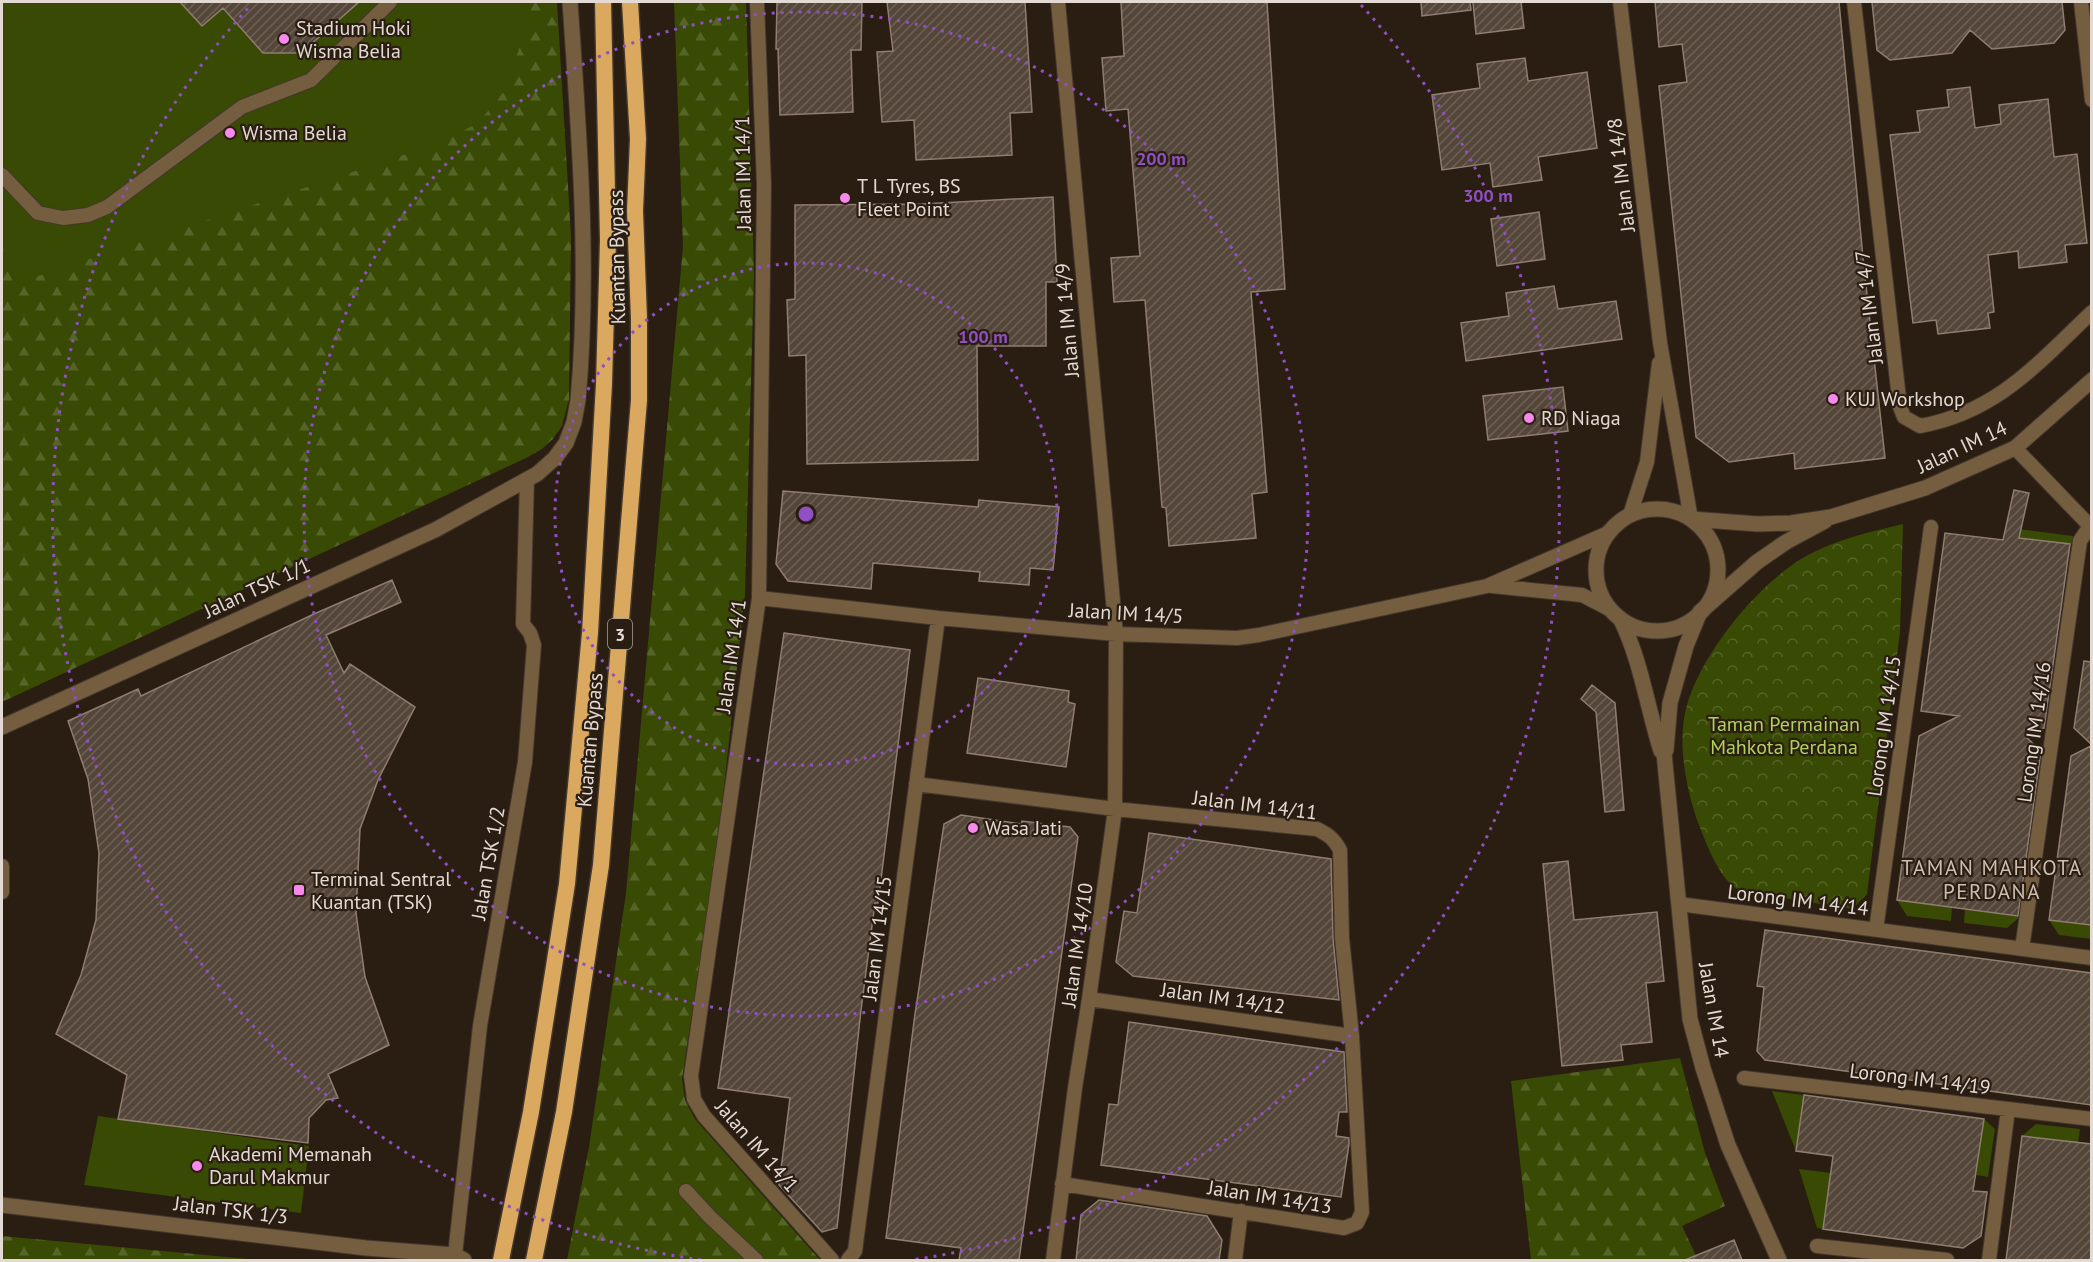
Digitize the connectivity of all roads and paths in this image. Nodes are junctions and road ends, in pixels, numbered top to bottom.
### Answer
1 (390, 2) edge
2 (570, 2) edge
3 (603, 2) edge
4 (630, 2) edge
5 (757, 2) edge
6 (1058, 2) edge
7 (1620, 2) edge
8 (1854, 2) edge
9 (2080, 2) edge
10 (2091, 100) edge
11 (2, 174) edge
12 (2091, 312) edge
13 (1660, 343) junction
14 (2091, 380) edge
15 (2015, 448) junction
16 (527, 479) junction
17 (1630, 515) junction
18 (1831, 517) junction
19 (1691, 519) junction
20 (2091, 524) edge
21 (1931, 527) dead end
22 (1608, 533) junction
23 (1487, 586) junction
24 (759, 598) junction
25 (1700, 612) junction
26 (1615, 614) junction
27 (938, 618) junction
28 (1116, 634) junction
29 (2, 727) edge
30 (1664, 753) junction
31 (916, 784) junction
32 (1115, 809) junction
33 (2, 866) edge
34 (2, 892) edge
35 (1679, 904) junction
36 (1876, 930) junction
37 (2022, 949) junction
38 (2091, 958) edge
39 (1089, 999) junction
40 (1352, 1036) junction
41 (1744, 1078) dead end
42 (2008, 1109) junction
43 (2091, 1119) edge
44 (1062, 1184) junction
45 (686, 1191) dead end
46 (2, 1205) edge
47 (1241, 1211) junction
48 (1817, 1246) dead end
49 (460, 1258) edge
50 (501, 1260) edge
51 (534, 1260) edge
52 (756, 1260) edge
53 (832, 1260) edge
54 (848, 1260) edge
55 (1053, 1260) edge
56 (1235, 1260) edge
57 (1779, 1260) edge
58 (1947, 1260) edge
59 (1989, 1260) edge

1 - 11 street
2 - 16 street, Jalan TSK 1/1
3 - 50 highway, Kuantan Bypass / 3
4 - 51 highway, Kuantan Bypass / 3
5 - 24 street, Jalan IM 14/1
6 - 28 street, Jalan IM 14/9
7 - 13 street, Jalan IM 14/8
8 - 12 street, Jalan IM 14/7
9 - 10 street
13 - 17 street, Jalan IM 14/8
13 - 19 street, Jalan IM 14/8
14 - 15 street, Jalan IM 14
15 - 18 street, Jalan IM 14
15 - 20 street
16 - 29 street, Jalan TSK 1/1
16 - 49 street, Jalan TSK 1/2
17 - 19 street
17 - 22 street
18 - 19 street
18 - 25 street
19 - 25 street
20 - 37 street, Lorong IM 14/16
21 - 36 street, Lorong IM 14/15
22 - 23 street
22 - 26 street
23 - 26 street
23 - 28 street, Jalan IM 14/5
24 - 27 street, Jalan IM 14/5
24 - 53 street, Jalan IM 14/1
25 - 26 street
25 - 30 street
26 - 30 street
27 - 28 street, Jalan IM 14/5
27 - 31 street, Jalan IM 14/15
28 - 32 street, Jalan IM 14/10
30 - 35 street, Jalan IM 14
31 - 32 street, Jalan IM 14/11
31 - 54 street, Jalan IM 14/15
32 - 39 street, Jalan IM 14/10
32 - 40 street, Jalan IM 14/11
33 - 34 street
35 - 36 street, Lorong IM 14/14
35 - 57 street, Jalan IM 14
36 - 37 street, Lorong IM 14/14
37 - 38 street, Lorong IM 14/14
39 - 40 street, Jalan IM 14/12
39 - 44 street, Jalan IM 14/10
40 - 47 street, Jalan IM 14/13
41 - 42 street, Lorong IM 14/19
42 - 43 street, Lorong IM 14/19
42 - 59 street
44 - 47 street, Jalan IM 14/13
44 - 55 street, Jalan IM 14/10
45 - 52 street
46 - 49 street, Jalan TSK 1/3
47 - 56 street
48 - 58 street

